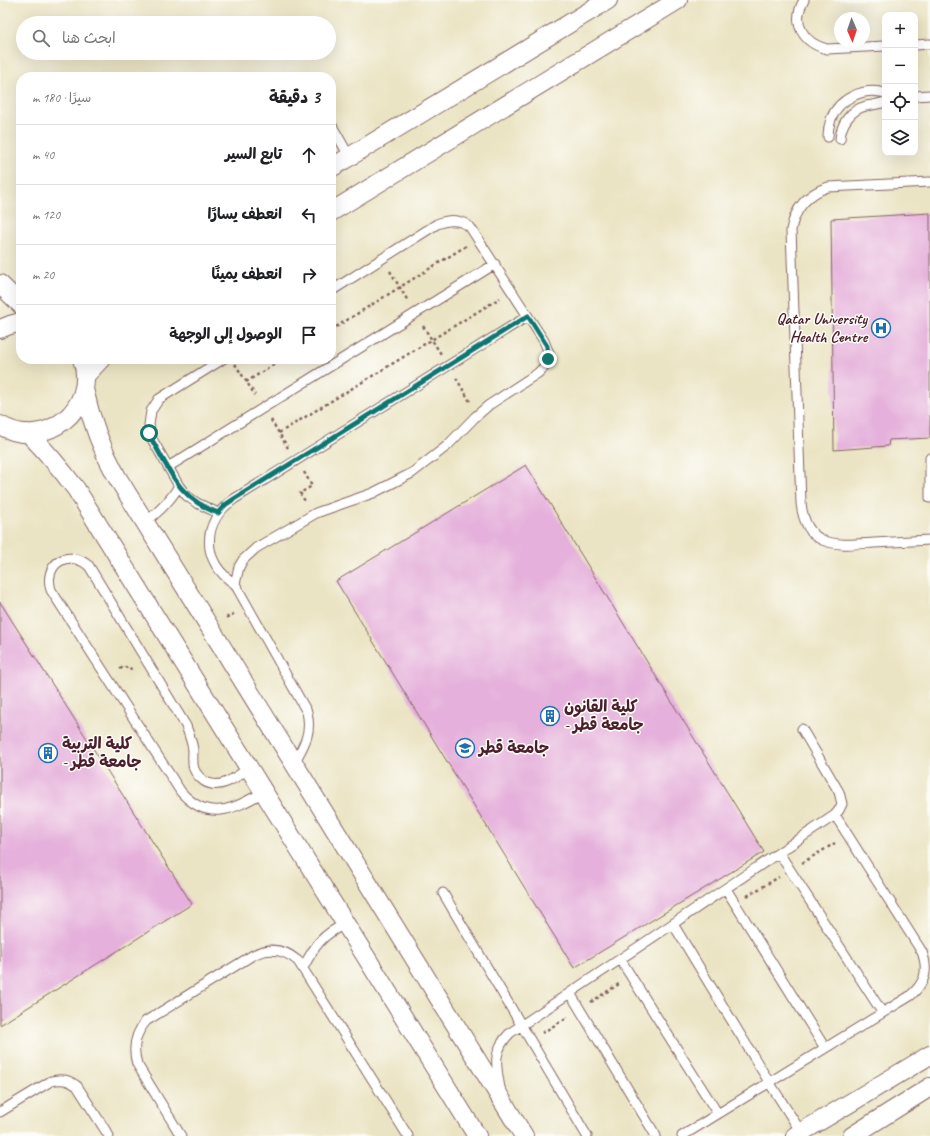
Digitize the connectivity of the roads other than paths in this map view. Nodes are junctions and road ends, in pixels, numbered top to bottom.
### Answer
1 (608, 0) edge
2 (678, 0) edge
3 (804, 0) edge
4 (930, 44) edge
5 (918, 45) edge
6 (882, 46) edge
7 (882, 93) edge
8 (930, 95) edge
9 (918, 96) edge
10 (882, 103) edge
11 (336, 133) edge
12 (828, 137) dead end
13 (840, 140) dead end
14 (349, 156) junction
15 (336, 165) edge
16 (930, 182) edge
17 (336, 209) edge
18 (495, 264) junction
19 (0, 284) edge
20 (336, 288) edge
21 (16, 300) edge
22 (528, 316) junction
23 (16, 323) edge
24 (0, 330) edge
25 (336, 363) edge
26 (95, 364) edge
27 (215, 364) edge
28 (334, 364) edge
29 (84, 374) edge
30 (2, 427) edge
31 (28, 433) junction
32 (930, 458) edge
33 (168, 467) junction
34 (179, 486) junction
35 (930, 498) edge
36 (218, 513) junction
37 (145, 522) junction
38 (930, 540) edge
39 (235, 584) junction
40 (802, 729) dead end
41 (294, 763) junction
42 (249, 768) junction
43 (264, 792) junction
44 (835, 816) junction
45 (779, 853) junction
46 (726, 889) junction
47 (443, 893) dead end
48 (345, 924) junction
49 (673, 924) junction
50 (620, 960) junction
51 (303, 968) junction
52 (570, 993) junction
53 (882, 1012) junction
54 (521, 1026) junction
55 (825, 1048) junction
56 (930, 1055) edge
57 (769, 1082) junction
58 (930, 1087) edge
59 (858, 1097) junction
60 (503, 1101) junction
61 (0, 1112) edge
62 (718, 1114) junction
63 (875, 1121) junction
64 (800, 1135) edge
65 (109, 1136) edge
66 (181, 1136) edge
67 (408, 1136) edge
68 (477, 1136) edge
69 (524, 1136) edge
70 (587, 1136) edge
71 (656, 1136) edge
72 (682, 1136) edge
73 (852, 1136) edge

1 - 14 street
2 - 17 street
3 - 6 lane
4 - 5 lane
7 - 12 lane
8 - 9 lane
10 - 13 lane
11 - 14 lane
14 - 15 street
16 - 38 lane
18 - 20 lane
18 - 22 lane
18 - 25 lane
19 - 21 street
22 - 36 lane
22 - 39 lane
23 - 24 street
26 - 29 street
27 - 33 lane
28 - 33 lane
29 - 31 street
29 - 37 street
30 - 31 street
31 - 42 street
32 - 35 lane
33 - 34 lane
34 - 36 lane
34 - 37 lane
36 - 39 lane
37 - 41 street
39 - 41 lane
40 - 44 lane
41 - 60 street
42 - 43 street
42 - 43 lane
43 - 48 street
44 - 45 lane
44 - 53 lane
45 - 46 lane
45 - 53 lane
46 - 49 lane
46 - 55 lane
47 - 54 lane
48 - 51 lane
48 - 68 street
49 - 50 lane
49 - 57 lane
50 - 52 lane
50 - 62 lane
51 - 66 lane
51 - 67 lane
52 - 54 lane
52 - 71 lane
53 - 55 lane
54 - 60 lane
54 - 70 lane
55 - 57 lane
56 - 59 street
57 - 62 lane
57 - 64 lane
58 - 63 street
59 - 63 street
59 - 64 street
60 - 69 street
61 - 65 lane
62 - 72 lane
63 - 73 street

